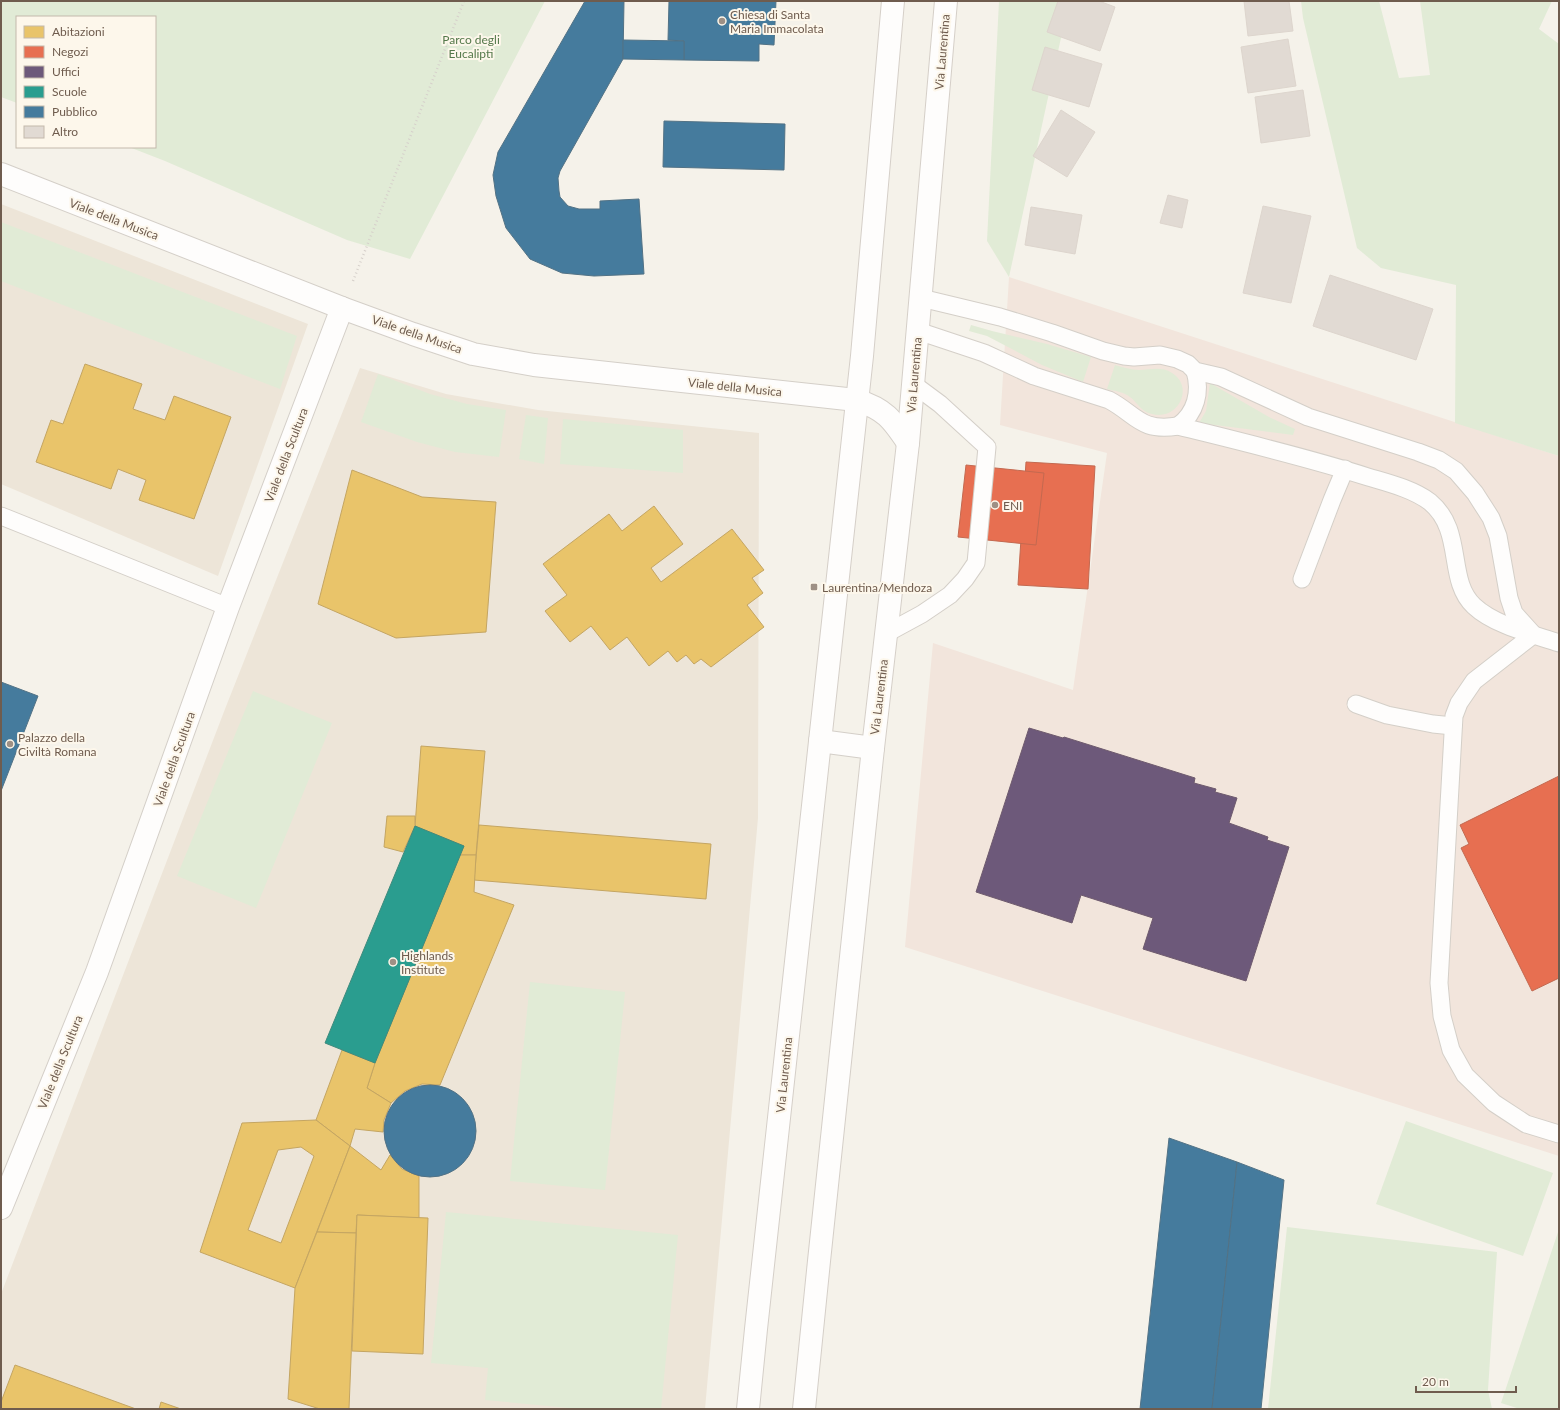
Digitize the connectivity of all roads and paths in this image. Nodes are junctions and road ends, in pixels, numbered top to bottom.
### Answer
1 (464, 1) edge
2 (893, 1) edge
3 (946, 1) edge
4 (1, 174) edge
5 (921, 298) junction
6 (342, 308) junction
7 (918, 331) junction
8 (1195, 371) junction
9 (913, 384) junction
10 (856, 400) junction
11 (1178, 426) junction
12 (908, 443) junction
13 (1345, 470) junction
14 (1, 516) edge
15 (1302, 579) dead end
16 (228, 607) junction
17 (887, 633) junction
18 (1533, 634) junction
19 (1559, 644) edge
20 (1356, 704) dead end
21 (1453, 726) junction
22 (820, 741) junction
23 (873, 748) junction
24 (1559, 1134) edge
25 (1, 1208) edge
26 (748, 1409) edge
27 (804, 1409) edge

1 - 6 path
2 - 10 main road, Via Laurentina
3 - 5 main road, Via Laurentina
4 - 6 main road, Viale della Musica
5 - 7 main road, Via Laurentina
5 - 8 lane
6 - 10 main road, Viale della Musica
6 - 16 main road, Viale della Scultura
7 - 9 main road, Via Laurentina
7 - 11 lane
8 - 11 lane
8 - 18 lane
9 - 12 main road, Via Laurentina
9 - 17 lane
10 - 12 main road, Viale della Musica
10 - 22 main road, Via Laurentina
11 - 13 lane
12 - 17 main road, Via Laurentina
13 - 15 lane
13 - 18 lane
14 - 16 lane
16 - 25 main road, Viale della Scultura
17 - 23 main road, Via Laurentina
18 - 19 lane
18 - 21 lane
20 - 21 lane
21 - 24 lane
22 - 23 main road, Via Laurentina
22 - 26 main road, Via Laurentina
23 - 27 main road, Via Laurentina

